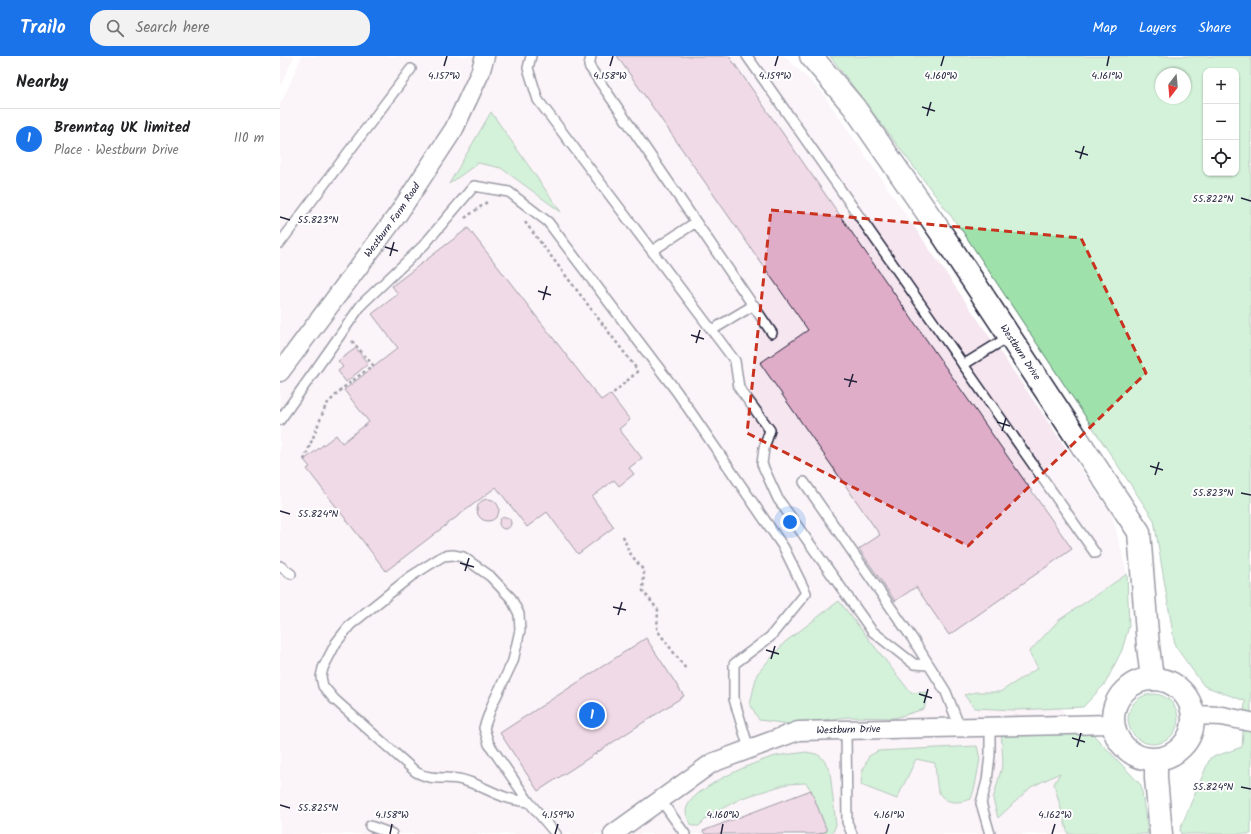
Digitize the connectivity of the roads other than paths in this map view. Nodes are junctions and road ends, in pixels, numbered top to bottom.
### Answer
1 (485, 56) edge
2 (530, 56) edge
3 (591, 56) edge
4 (747, 56) edge
5 (810, 56) edge
6 (411, 69) dead end
7 (696, 222) junction
8 (280, 243) edge
9 (652, 250) junction
10 (754, 306) junction
11 (712, 330) junction
12 (772, 332) dead end
13 (1010, 336) junction
14 (963, 366) junction
15 (280, 372) edge
16 (280, 420) edge
17 (804, 482) dead end
18 (1095, 553) dead end
19 (280, 566) edge
20 (291, 574) dead end
21 (928, 664) junction
22 (1152, 679) junction
23 (1193, 714) junction
24 (1251, 722) edge
25 (1112, 724) junction
26 (990, 727) junction
27 (960, 728) junction
28 (846, 730) junction
29 (748, 750) junction
30 (1156, 760) junction
31 (660, 799) junction
32 (529, 802) junction
33 (370, 826) dead end
34 (392, 834) edge
35 (556, 834) edge
36 (613, 834) edge
37 (685, 834) edge
38 (852, 834) edge
39 (990, 834) edge
40 (1161, 834) edge

1 - 15 street, Westburn Farm Road
2 - 9 lane
3 - 7 lane
4 - 14 lane
5 - 13 street, Westburn Drive
6 - 8 lane
7 - 9 lane
7 - 10 lane
9 - 11 lane
10 - 11 lane
10 - 12 lane
11 - 21 lane
13 - 14 lane
13 - 22 street, Westburn Drive
14 - 18 lane
16 - 29 lane
17 - 21 lane
19 - 20 lane
21 - 27 lane
22 - 23 street
22 - 25 street
23 - 24 street
23 - 30 street
25 - 26 street, Westburn Drive
25 - 30 street
26 - 27 street, Westburn Drive
26 - 39 lane
27 - 28 street, Westburn Drive
28 - 29 street, Westburn Drive
28 - 38 lane
29 - 31 street, Westburn Drive
30 - 40 street
31 - 36 street, Westburn Drive
31 - 37 lane
32 - 32 lane
32 - 35 lane
33 - 34 lane

